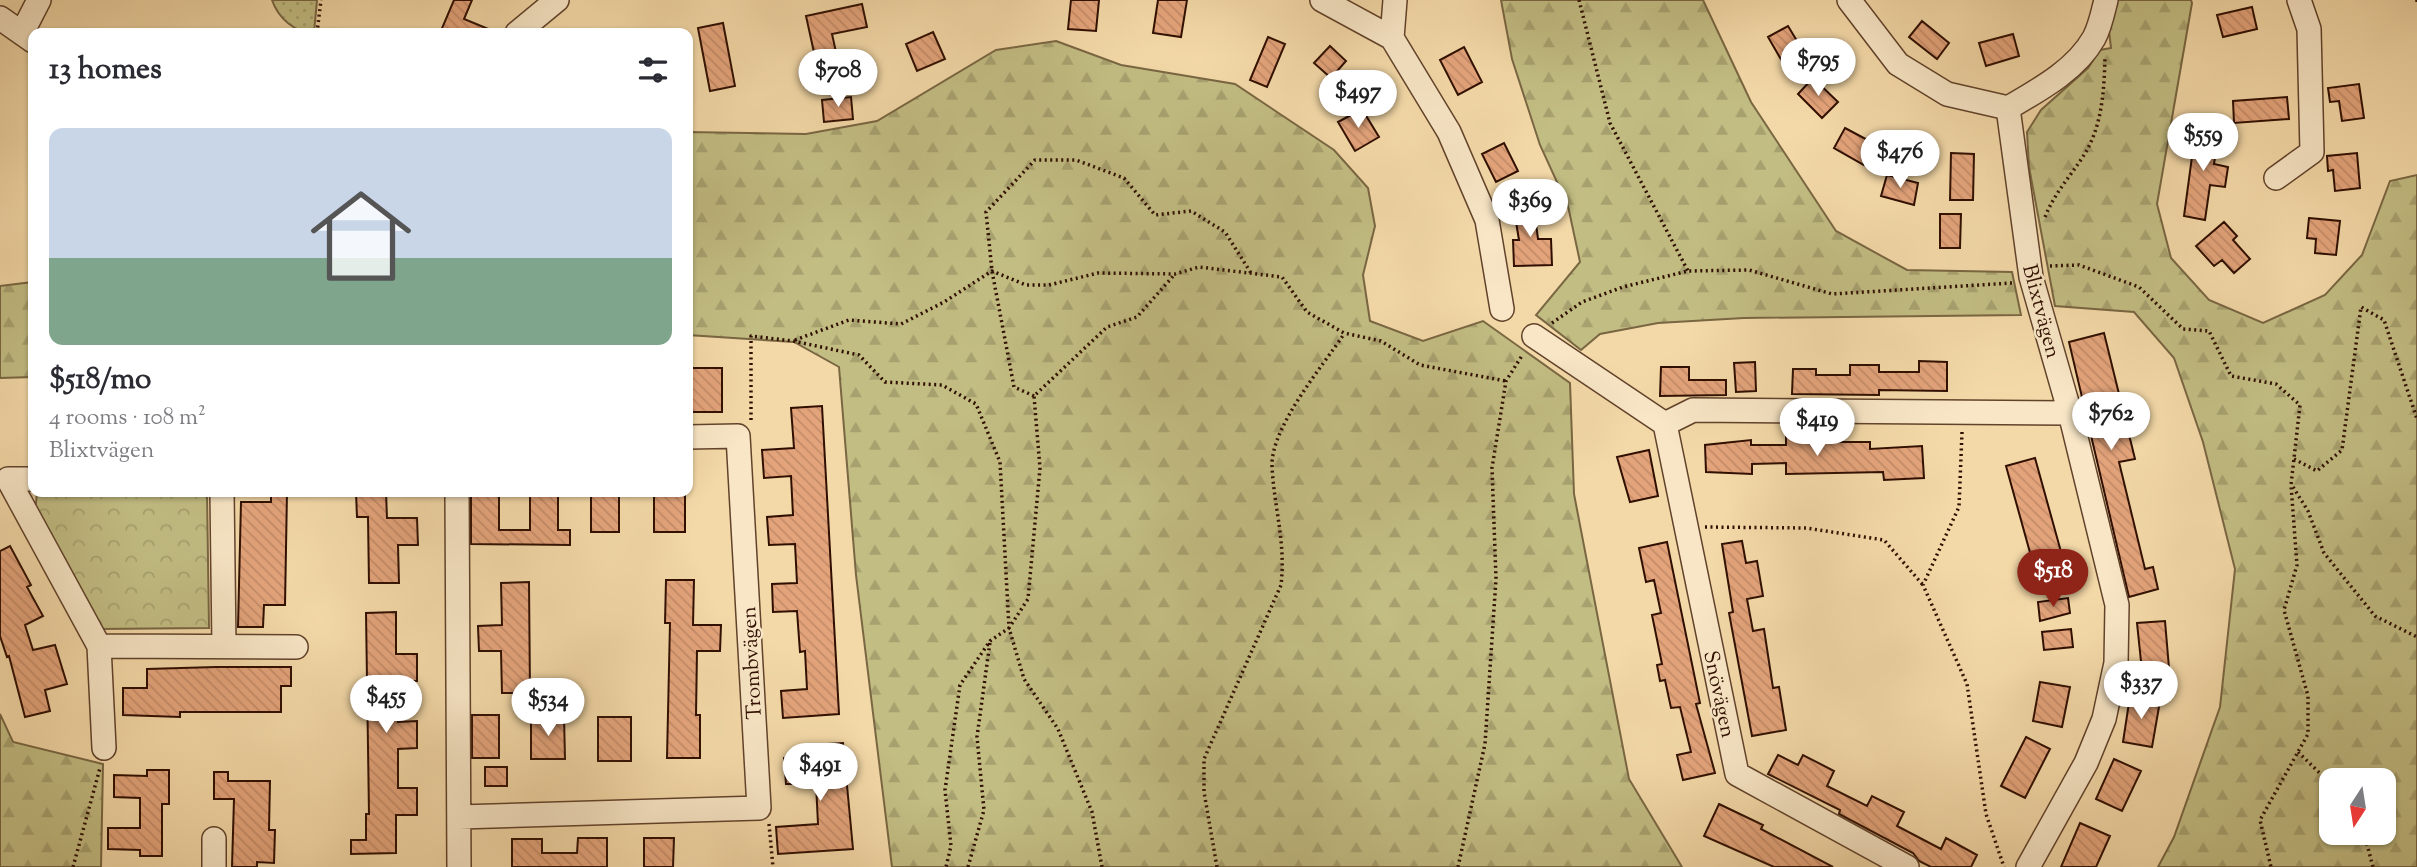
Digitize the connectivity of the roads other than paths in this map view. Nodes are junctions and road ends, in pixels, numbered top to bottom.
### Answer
1 (39, 0) edge
2 (557, 0) edge
3 (1322, 0) edge
4 (1395, 0) edge
5 (1849, 0) edge
6 (2106, 0) edge
7 (2299, 0) edge
8 (0, 18) edge
9 (30, 28) edge
10 (523, 28) edge
11 (27, 37) edge
12 (1392, 38) junction
13 (2008, 108) junction
14 (2276, 177) dead end
15 (1502, 309) dead end
16 (1534, 336) road end
17 (2070, 413) junction
18 (1665, 424) junction
19 (693, 437) edge
20 (4, 471) edge
21 (28, 478) edge
22 (222, 497) edge
23 (457, 497) edge
24 (99, 646) junction
25 (224, 646) junction
26 (296, 647) dead end
27 (104, 748) road end
28 (459, 817) junction
29 (214, 839) dead end
30 (214, 867) edge
31 (459, 867) edge
32 (1907, 867) edge
33 (2028, 867) edge

1 - 9 street
2 - 10 street
3 - 12 street
4 - 12 street
5 - 13 street
6 - 13 street
7 - 14 street
8 - 11 street
12 - 15 street
13 - 17 street, Blixtvägen
16 - 18 street
17 - 18 street
17 - 33 street, Blixtvägen
18 - 32 street, Snövägen
19 - 28 street, Trombvägen
20 - 21 street
20 - 24 street
22 - 25 street
23 - 28 street
24 - 25 street
24 - 27 street
25 - 26 street
28 - 31 street
29 - 30 street

